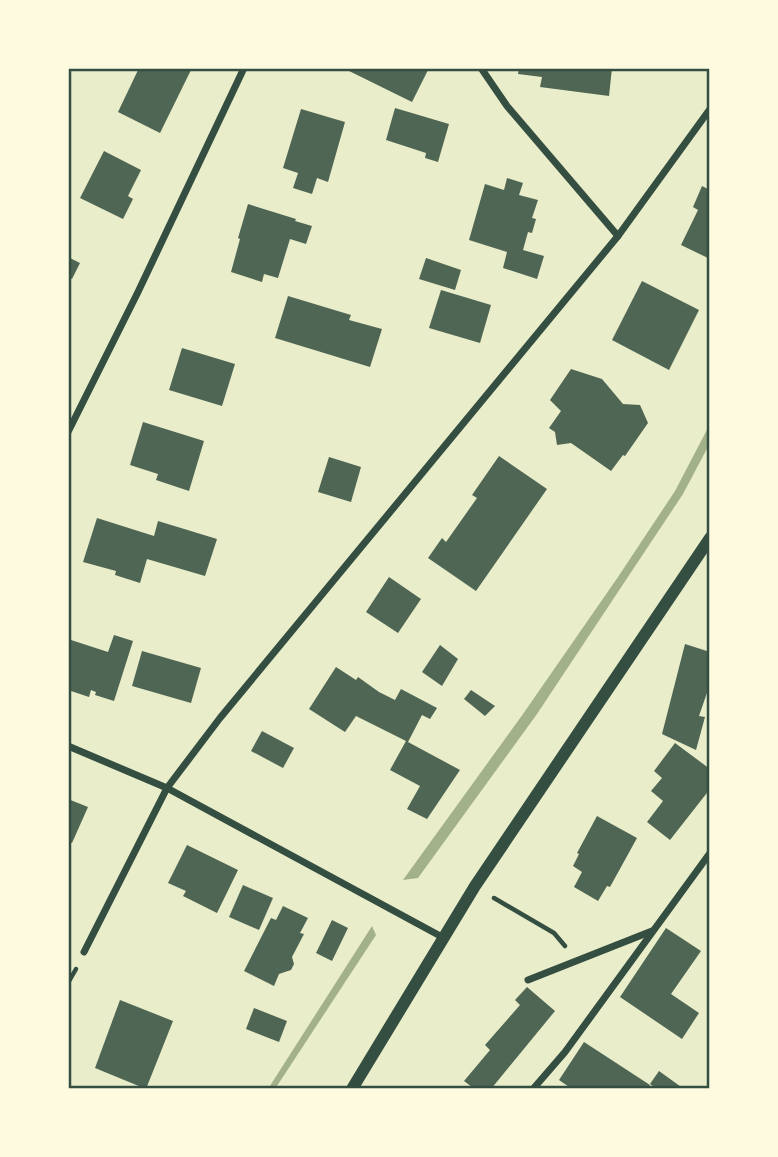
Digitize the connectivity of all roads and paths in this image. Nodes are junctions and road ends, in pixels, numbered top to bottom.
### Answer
1 (244, 68) edge
2 (481, 68) edge
3 (710, 109) edge
4 (618, 236) junction
5 (68, 432) edge
6 (710, 538) edge
7 (68, 746) edge
8 (167, 788) junction
9 (710, 853) edge
10 (475, 886) junction
11 (653, 931) junction
12 (443, 937) junction
13 (84, 952) dead end
14 (577, 960) junction
15 (528, 980) dead end
16 (352, 1089) edge
17 (533, 1089) edge

1 - 5 street
2 - 4 street
3 - 4 street
4 - 8 street
6 - 10 street
7 - 8 street
8 - 12 street
8 - 13 street
9 - 11 street
10 - 12 street
10 - 14 path
11 - 14 street
11 - 17 street
12 - 16 street
14 - 15 street

